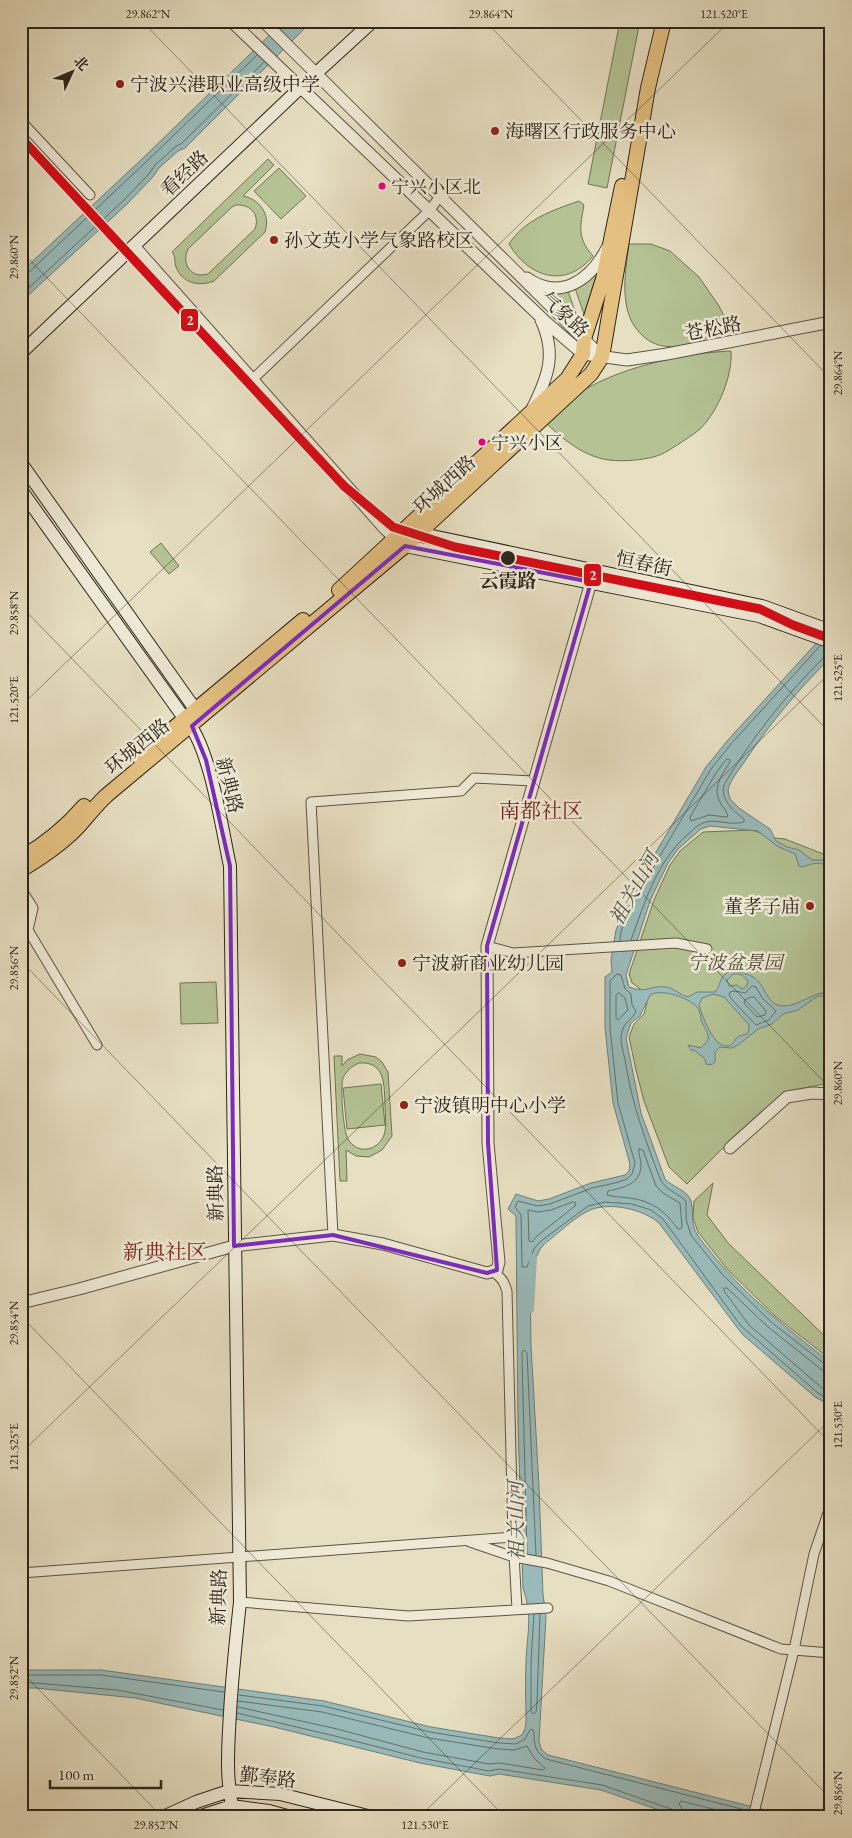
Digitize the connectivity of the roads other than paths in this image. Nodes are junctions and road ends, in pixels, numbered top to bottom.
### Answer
1 (25, 21) edge
2 (231, 21) edge
3 (263, 21) edge
4 (373, 21) edge
5 (654, 21) edge
6 (664, 21) edge
7 (21, 24) edge
8 (316, 73) junction
9 (300, 88) junction
10 (21, 121) edge
11 (90, 195) dead end
12 (440, 196) junction
13 (430, 210) junction
14 (612, 238) junction
15 (134, 246) junction
16 (512, 268) junction
17 (538, 314) junction
18 (831, 322) edge
19 (584, 339) junction
20 (21, 353) edge
21 (583, 354) junction
22 (602, 356) junction
23 (253, 379) junction
24 (528, 415) junction
25 (21, 463) edge
26 (21, 490) edge
27 (401, 535) junction
28 (591, 582) junction
29 (802, 626) junction
30 (831, 631) edge
31 (831, 642) edge
32 (195, 709) junction
33 (188, 722) junction
34 (533, 781) junction
35 (21, 858) edge
36 (21, 870) edge
37 (21, 889) edge
38 (487, 946) junction
39 (707, 950) dead end
40 (97, 1045) dead end
41 (831, 1094) edge
42 (730, 1148) dead end
43 (333, 1235) junction
44 (234, 1246) junction
45 (493, 1272) junction
46 (21, 1303) edge
47 (831, 1504) edge
48 (513, 1537) junction
49 (465, 1540) junction
50 (238, 1558) junction
51 (517, 1558) junction
52 (21, 1573) edge
53 (240, 1602) junction
54 (548, 1608) dead end
55 (521, 1609) junction
56 (794, 1650) junction
57 (831, 1653) edge
58 (229, 1791) junction
59 (234, 1812) edge
60 (219, 1813) edge
61 (754, 1814) edge
62 (163, 1817) edge
63 (198, 1817) edge
64 (292, 1817) edge
65 (372, 1817) edge

1 - 7 street
2 - 9 street, 气象路
3 - 8 street, 气象路
4 - 8 main road, 看经路
5 - 14 main road, 环城西路
6 - 22 main road, 环城西路
8 - 9 main road, 看经路
8 - 12 street, 气象路
9 - 13 street, 气象路
9 - 15 main road, 看经路
10 - 11 street
12 - 13 street
12 - 16 street, 气象路
13 - 17 street, 气象路
13 - 23 street
14 - 16 street
14 - 19 main road, 环城西路
15 - 20 main road, 看经路
15 - 23 street
16 - 19 street, 气象路
17 - 21 street, 气象路
17 - 24 street
18 - 22 street, 苍松路
19 - 21 main road, 环城西路
19 - 22 street, 气象路
21 - 22 street, 气象路
21 - 24 main road, 环城西路
22 - 27 main road, 环城西路
23 - 27 street
24 - 27 main road, 环城西路
25 - 32 main road
26 - 33 main road, 新典路
27 - 28 main road, 恒春街
27 - 29 main road, 恒春街
27 - 32 main road, 环城西路
27 - 33 main road, 环城西路
28 - 29 main road, 恒春街
28 - 34 street
29 - 30 main road, 恒春街
29 - 31 main road, 恒春街
32 - 33 main road, 环城西路
33 - 35 main road, 环城西路
33 - 36 main road, 环城西路
33 - 44 main road, 新典路
34 - 38 street
34 - 43 street
37 - 40 street
38 - 39 street
38 - 45 street
41 - 42 street
43 - 44 street
43 - 45 street
44 - 46 street
44 - 50 main road, 新典路
45 - 48 street
47 - 56 street
48 - 49 street
48 - 51 street
49 - 50 street
49 - 51 street
50 - 52 street
50 - 53 main road, 新典路
51 - 55 street
51 - 56 street
53 - 55 street
53 - 58 main road, 新典路
54 - 55 street
56 - 57 street
56 - 61 street
58 - 59 main road, 新典路
58 - 60 main road
58 - 62 main road, 鄞奉路
58 - 65 main road, 鄞奉路
59 - 60 main road, 鄞奉路
59 - 64 main road, 鄞奉路
60 - 63 main road, 鄞奉路

